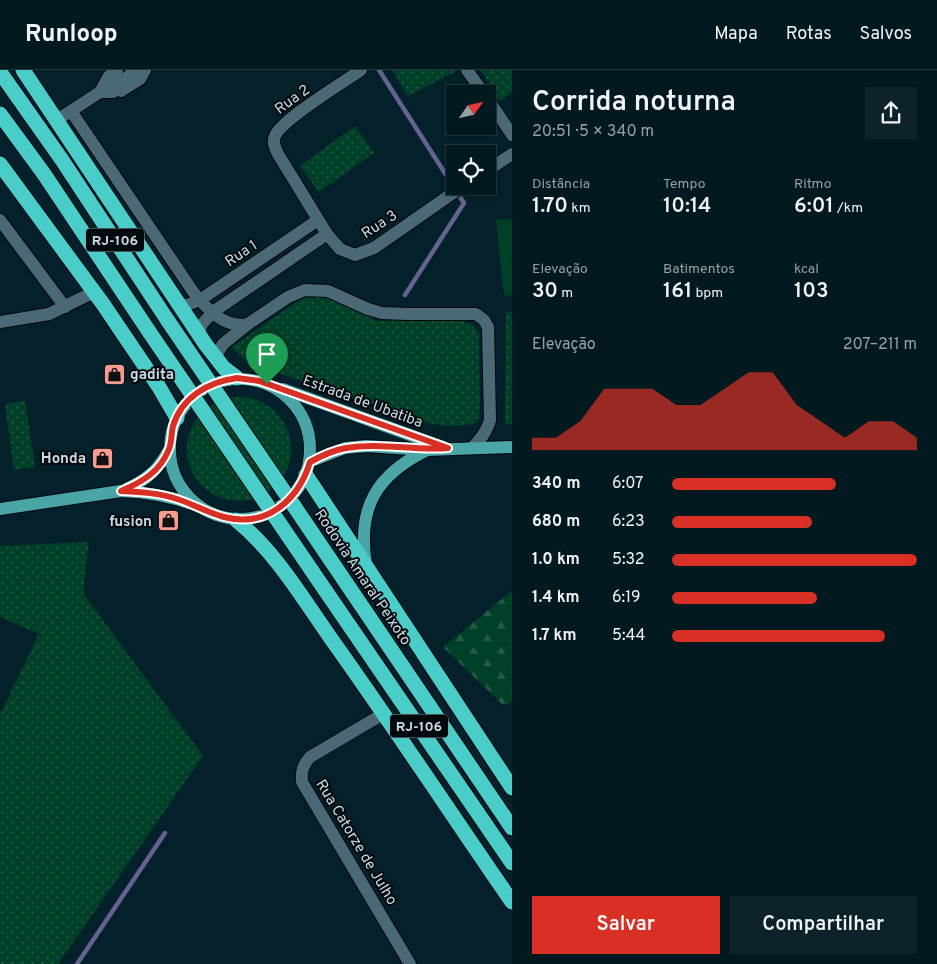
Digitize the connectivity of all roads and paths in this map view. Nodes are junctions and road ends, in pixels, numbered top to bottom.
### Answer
1 (23, 70) edge
2 (116, 70) edge
3 (137, 70) edge
4 (146, 70) edge
5 (361, 70) edge
6 (467, 70) edge
7 (0, 72) edge
8 (478, 85) edge
9 (106, 92) junction
10 (71, 111) junction
11 (496, 111) edge
12 (0, 114) edge
13 (57, 120) junction
14 (512, 134) edge
15 (512, 154) edge
16 (0, 164) edge
17 (496, 165) edge
18 (450, 195) edge
19 (0, 220) edge
20 (318, 220) junction
21 (327, 234) junction
22 (94, 292) junction
23 (200, 300) junction
24 (179, 304) junction
25 (65, 307) junction
26 (213, 312) junction
27 (0, 322) edge
28 (248, 324) junction
29 (198, 333) junction
30 (215, 357) junction
31 (237, 378) junction
32 (267, 384) junction
33 (177, 418) junction
34 (512, 447) edge
35 (170, 448) junction
36 (448, 448) junction
37 (472, 448) junction
38 (427, 450) junction
39 (308, 468) junction
40 (121, 491) junction
41 (202, 508) junction
42 (0, 509) edge
43 (236, 520) junction
44 (367, 570) junction
45 (384, 714) junction
46 (512, 788) edge
47 (512, 828) edge
48 (512, 863) edge
49 (512, 902) edge
50 (410, 964) edge

1 - 13 highway
2 - 9 street
3 - 9 street
4 - 9 street
5 - 20 street, Rua 2
6 - 8 street
7 - 47 highway, Rodovia Amaral Peixoto / RJ-106, bridge
9 - 10 street
10 - 13 street
10 - 23 street
11 - 14 street
12 - 48 highway, RJ-106, bridge
13 - 24 highway
15 - 17 street
16 - 22 highway
18 - 21 street, Rua 3
19 - 25 street
20 - 21 street, Rua 3
20 - 23 street, Rua 1
21 - 26 street
22 - 25 street
22 - 33 highway
23 - 24 street, Rua 1
23 - 26 street
24 - 29 highway
25 - 27 street
26 - 28 street
26 - 29 street
28 - 30 street
28 - 37 street
29 - 30 highway
30 - 31 highway
31 - 32 main road
31 - 33 main road
32 - 36 main road, Estrada de Ubatiba
32 - 39 main road
33 - 35 main road
34 - 37 main road, Estrada de Ubatiba
35 - 40 main road
35 - 41 main road
36 - 37 main road, Estrada de Ubatiba
36 - 38 main road, Estrada de Ubatiba
38 - 39 main road, Estrada de Ubatiba
38 - 44 main road
39 - 43 main road
39 - 44 highway
40 - 41 main road
40 - 42 main road
41 - 43 main road
43 - 45 highway
44 - 46 highway
45 - 49 highway
45 - 50 street, Rua Catorze de Julho

